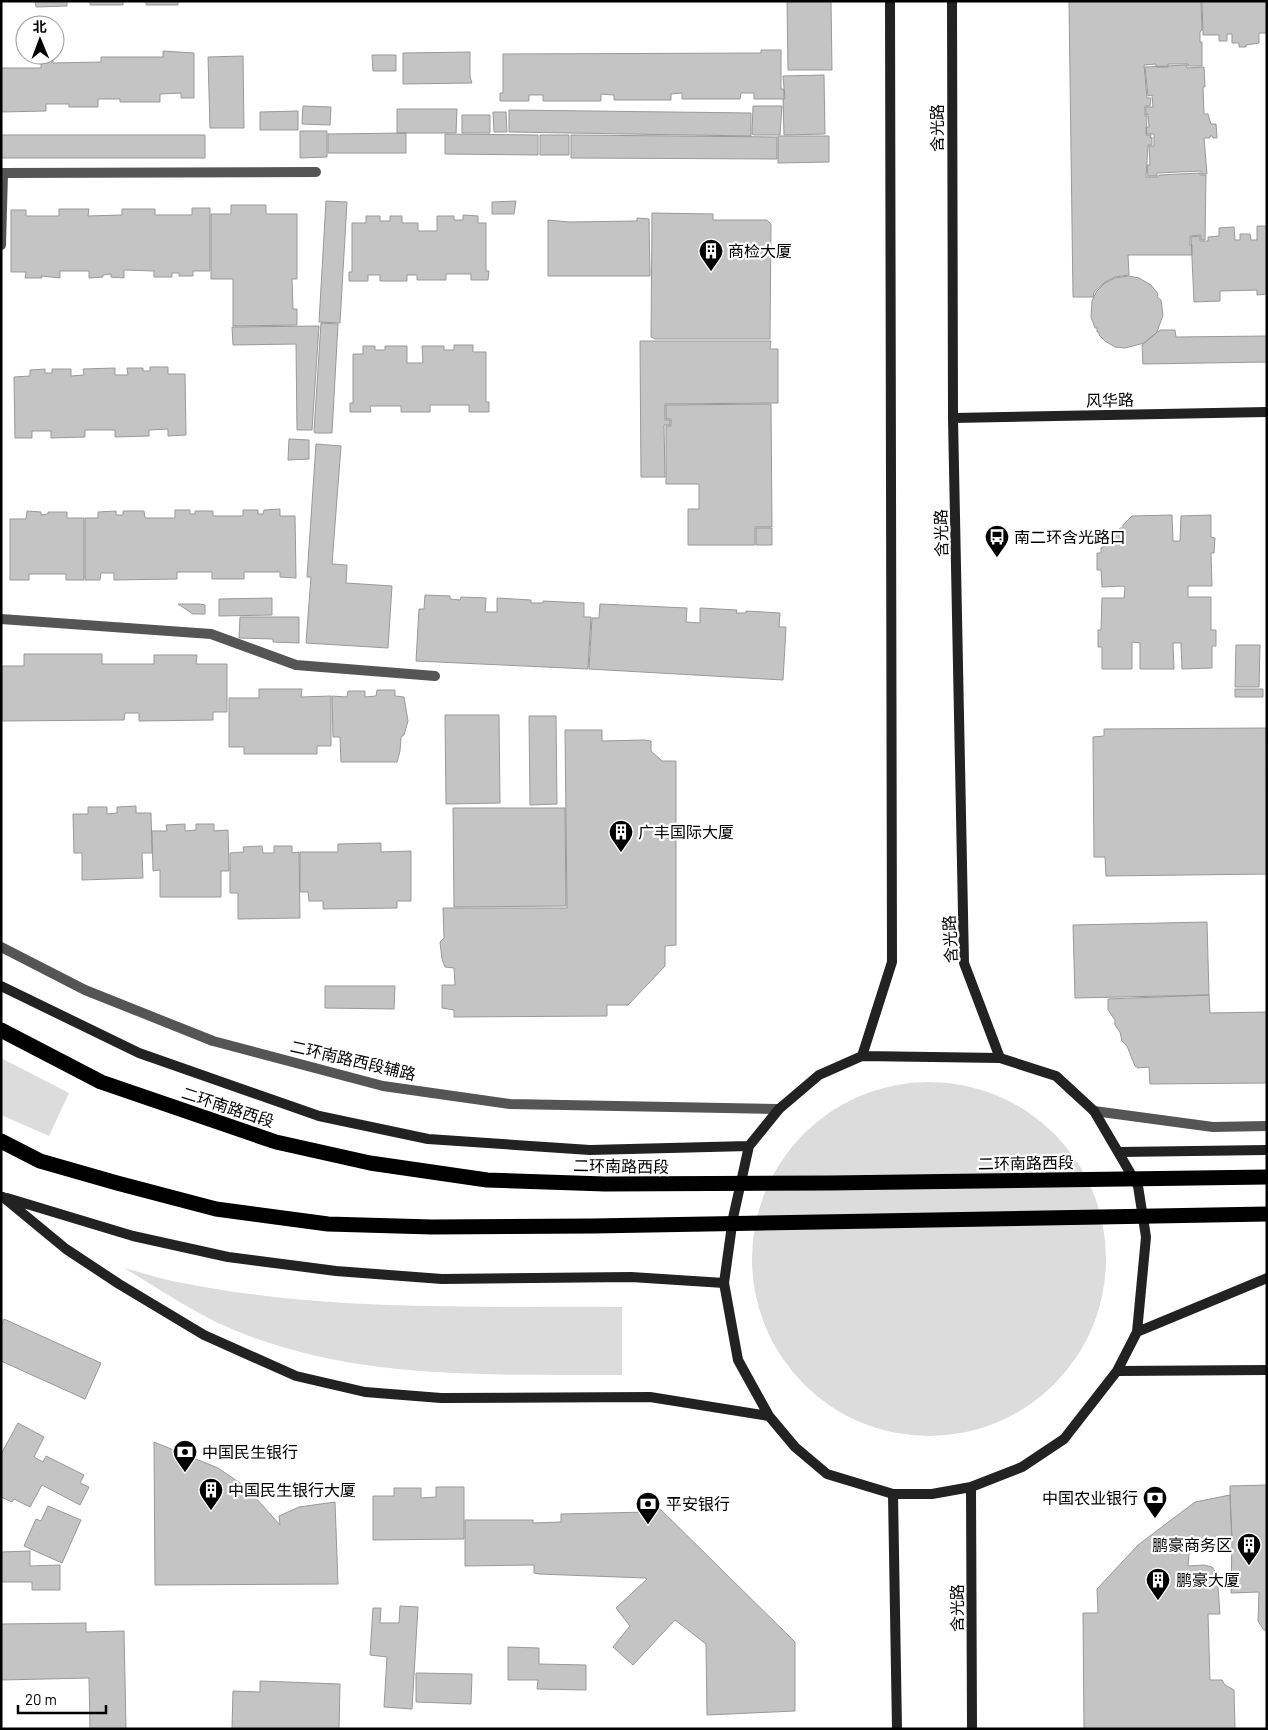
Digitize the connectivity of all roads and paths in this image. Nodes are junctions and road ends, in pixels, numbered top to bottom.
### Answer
1 (890, 1) edge
2 (952, 1) edge
3 (316, 172) dead end
4 (2, 173) edge
5 (1, 245) edge
6 (1267, 412) edge
7 (953, 418) junction
8 (1, 619) edge
9 (435, 676) dead end
10 (1, 947) edge
11 (1, 986) edge
12 (1, 1030) edge
13 (862, 1056) junction
14 (1000, 1058) junction
15 (779, 1109) junction
16 (1094, 1110) junction
17 (1267, 1126) edge
18 (1, 1141) edge
19 (749, 1146) junction
20 (1267, 1150) edge
21 (1120, 1152) junction
22 (1267, 1177) edge
23 (2, 1196) edge
24 (1267, 1214) edge
25 (1267, 1278) edge
26 (724, 1283) junction
27 (1137, 1332) junction
28 (1267, 1370) edge
29 (1117, 1371) junction
30 (768, 1416) junction
31 (971, 1487) junction
32 (893, 1494) junction
33 (897, 1729) edge
34 (972, 1729) edge

1 - 13 main road
2 - 7 main road, 含光路
3 - 4 street
4 - 5 street
6 - 7 main road, 风华路
7 - 14 main road, 含光路
8 - 9 street
10 - 15 street, 二环南路西段辅路
11 - 19 main road, 二环南路西段
12 - 22 highway, 二环南路西段
13 - 14 main road
13 - 15 main road
14 - 16 main road
15 - 19 main road
16 - 17 street
16 - 21 main road
18 - 24 highway
19 - 26 main road
20 - 21 main road
21 - 27 main road
23 - 26 main road
23 - 30 main road
25 - 27 main road
26 - 30 main road
27 - 29 main road
28 - 29 main road
29 - 31 main road
30 - 32 main road
31 - 32 main road
31 - 34 main road, 含光路
32 - 33 main road

